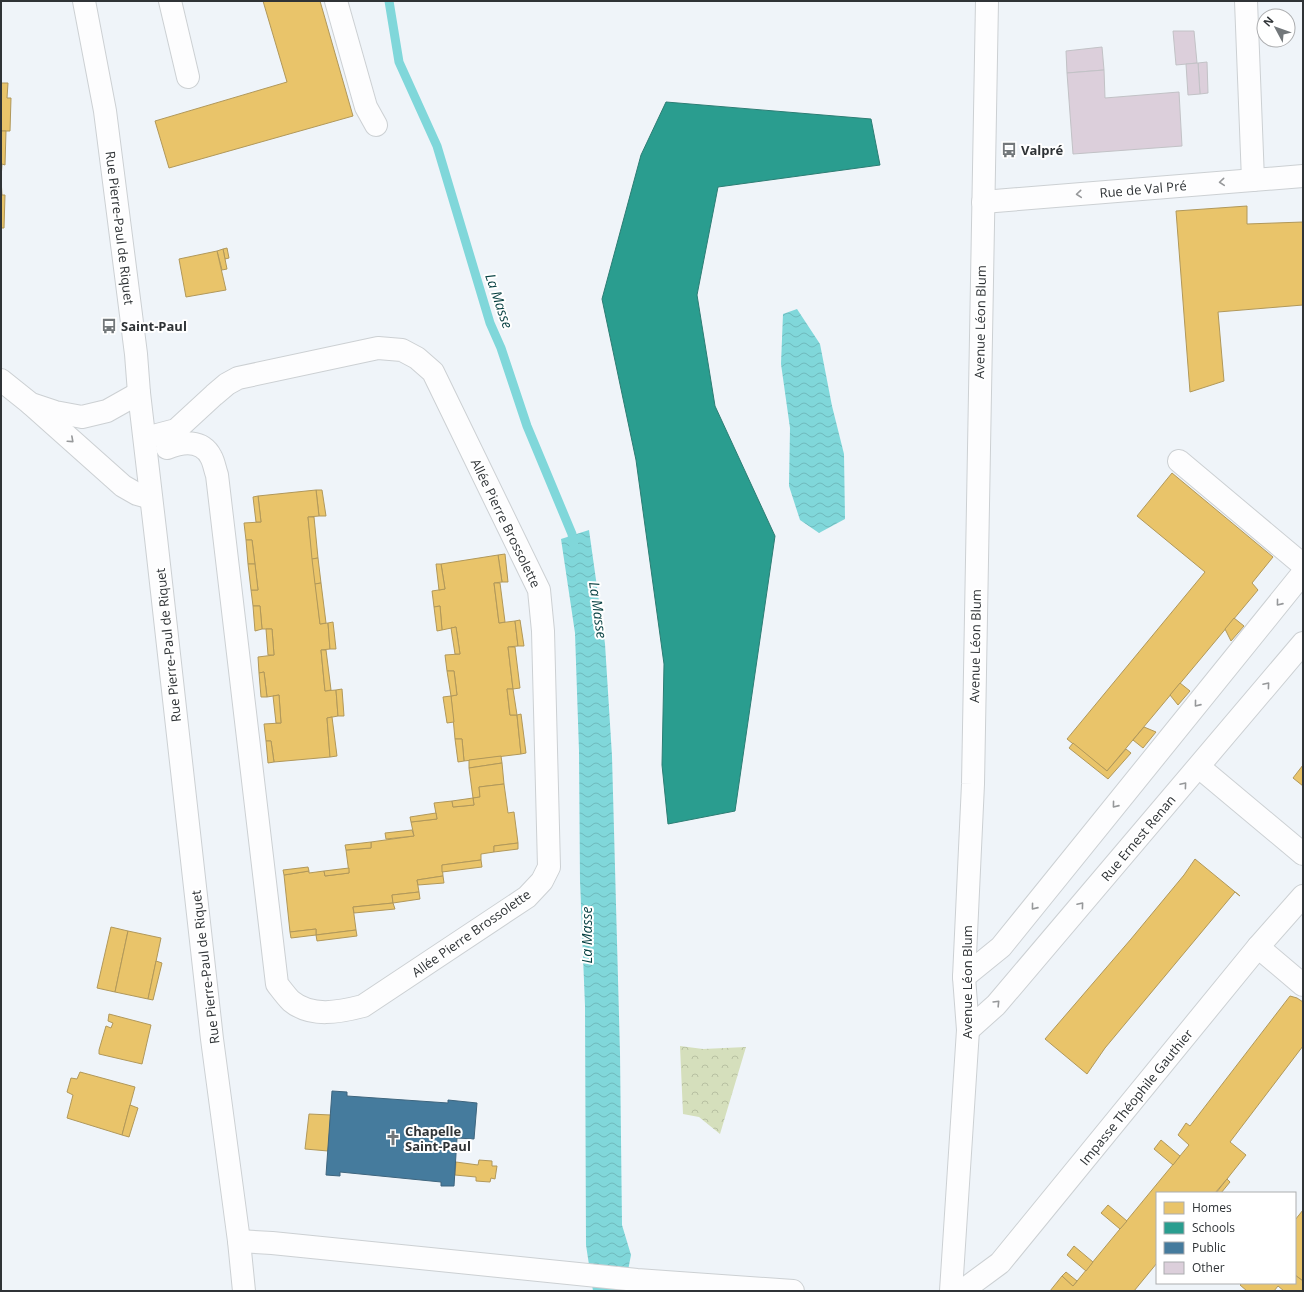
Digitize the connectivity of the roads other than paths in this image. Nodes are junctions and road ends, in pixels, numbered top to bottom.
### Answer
1 (84, 1) edge
2 (170, 1) edge
3 (336, 1) edge
4 (987, 1) edge
5 (1246, 1) edge
6 (188, 77) dead end
7 (376, 125) dead end
8 (1303, 176) edge
9 (1253, 180) junction
10 (983, 202) junction
11 (1, 380) edge
12 (139, 393) junction
13 (31, 404) junction
14 (162, 442) joint
15 (1179, 461) dead end
16 (151, 498) junction
17 (1303, 565) edge
18 (1303, 573) edge
19 (1303, 643) edge
20 (1199, 767) junction
21 (1303, 854) edge
22 (1303, 896) edge
23 (1258, 947) junction
24 (964, 977) junction
25 (1303, 985) edge
26 (968, 1030) junction
27 (239, 1241) junction
28 (663, 1286) edge
29 (244, 1291) edge
30 (793, 1291) edge
31 (951, 1291) edge
32 (962, 1291) edge

1 - 12 street, Rue Pierre-Paul de Riquet
2 - 6 street
3 - 7 street
4 - 10 street, Avenue Léon Blum
5 - 9 street
8 - 9 street, Rue de Val Pré
9 -> 10 street, Rue de Val Pré
10 - 24 street, Avenue Léon Blum
11 - 13 street
12 - 13 street
12 - 16 street, Rue Pierre-Paul de Riquet
13 -> 16 street
14 - 14 street, Allée Pierre Brossolette
15 - 17 street
16 - 27 street, Rue Pierre-Paul de Riquet
18 -> 24 street
20 -> 19 street, Rue Ernest Renan
20 - 21 street
26 -> 20 street, Rue Ernest Renan
22 - 23 street, Impasse Théophile Gauthier
23 - 25 street
23 - 32 street, Impasse Théophile Gauthier
24 - 26 street, Avenue Léon Blum
26 - 31 street, Avenue Léon Blum
27 - 28 street
27 - 29 street, Rue Pierre-Paul de Riquet
28 - 30 street

